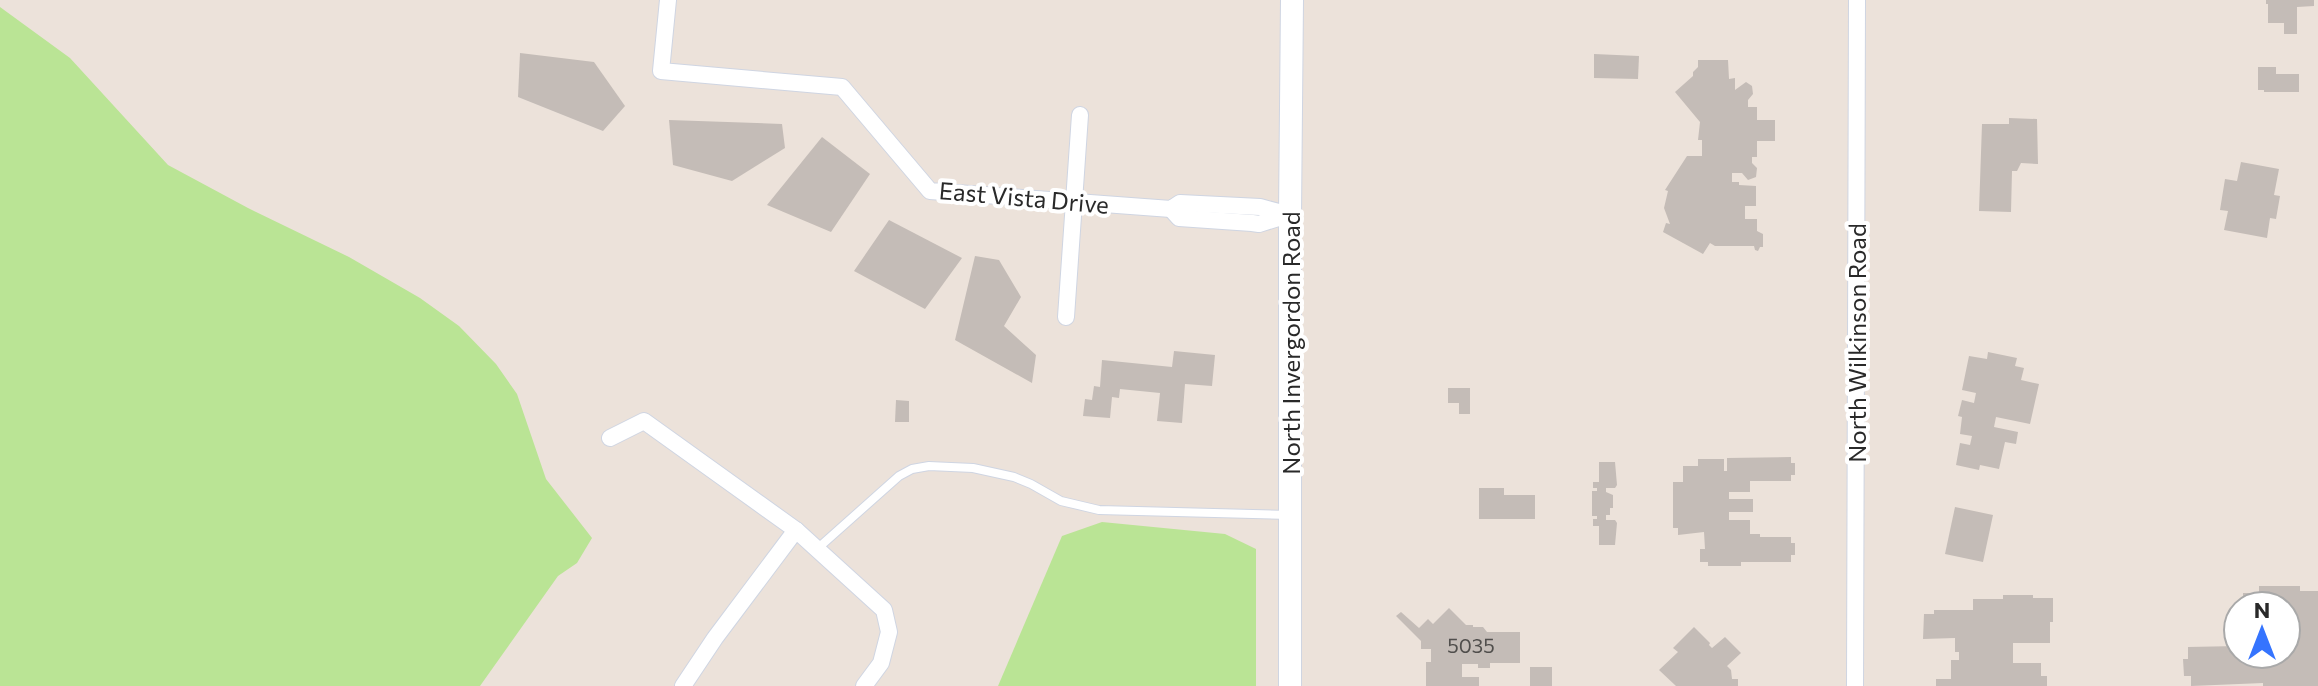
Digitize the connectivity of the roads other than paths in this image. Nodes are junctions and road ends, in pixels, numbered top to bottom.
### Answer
1 (668, 0) edge
2 (1292, 0) edge
3 (1857, 0) edge
4 (1080, 115) dead end
5 (1074, 202) junction
6 (1290, 215) junction
7 (1066, 317) dead end
8 (610, 438) dead end
9 (1290, 515) junction
10 (796, 530) junction
11 (817, 549) junction
12 (683, 686) edge
13 (864, 686) edge
14 (1290, 686) edge
15 (1855, 686) edge

1 - 5 street, East Vista Drive
2 - 6 street, North Invergordon Road
3 - 15 street, North Wilkinson Road
4 - 5 street
5 - 6 street, East Vista Drive
5 - 7 street
6 - 9 street, North Invergordon Road
8 - 10 street
9 - 11 lane
9 - 14 street, North Invergordon Road
10 - 11 street
10 - 12 street
11 - 13 street

